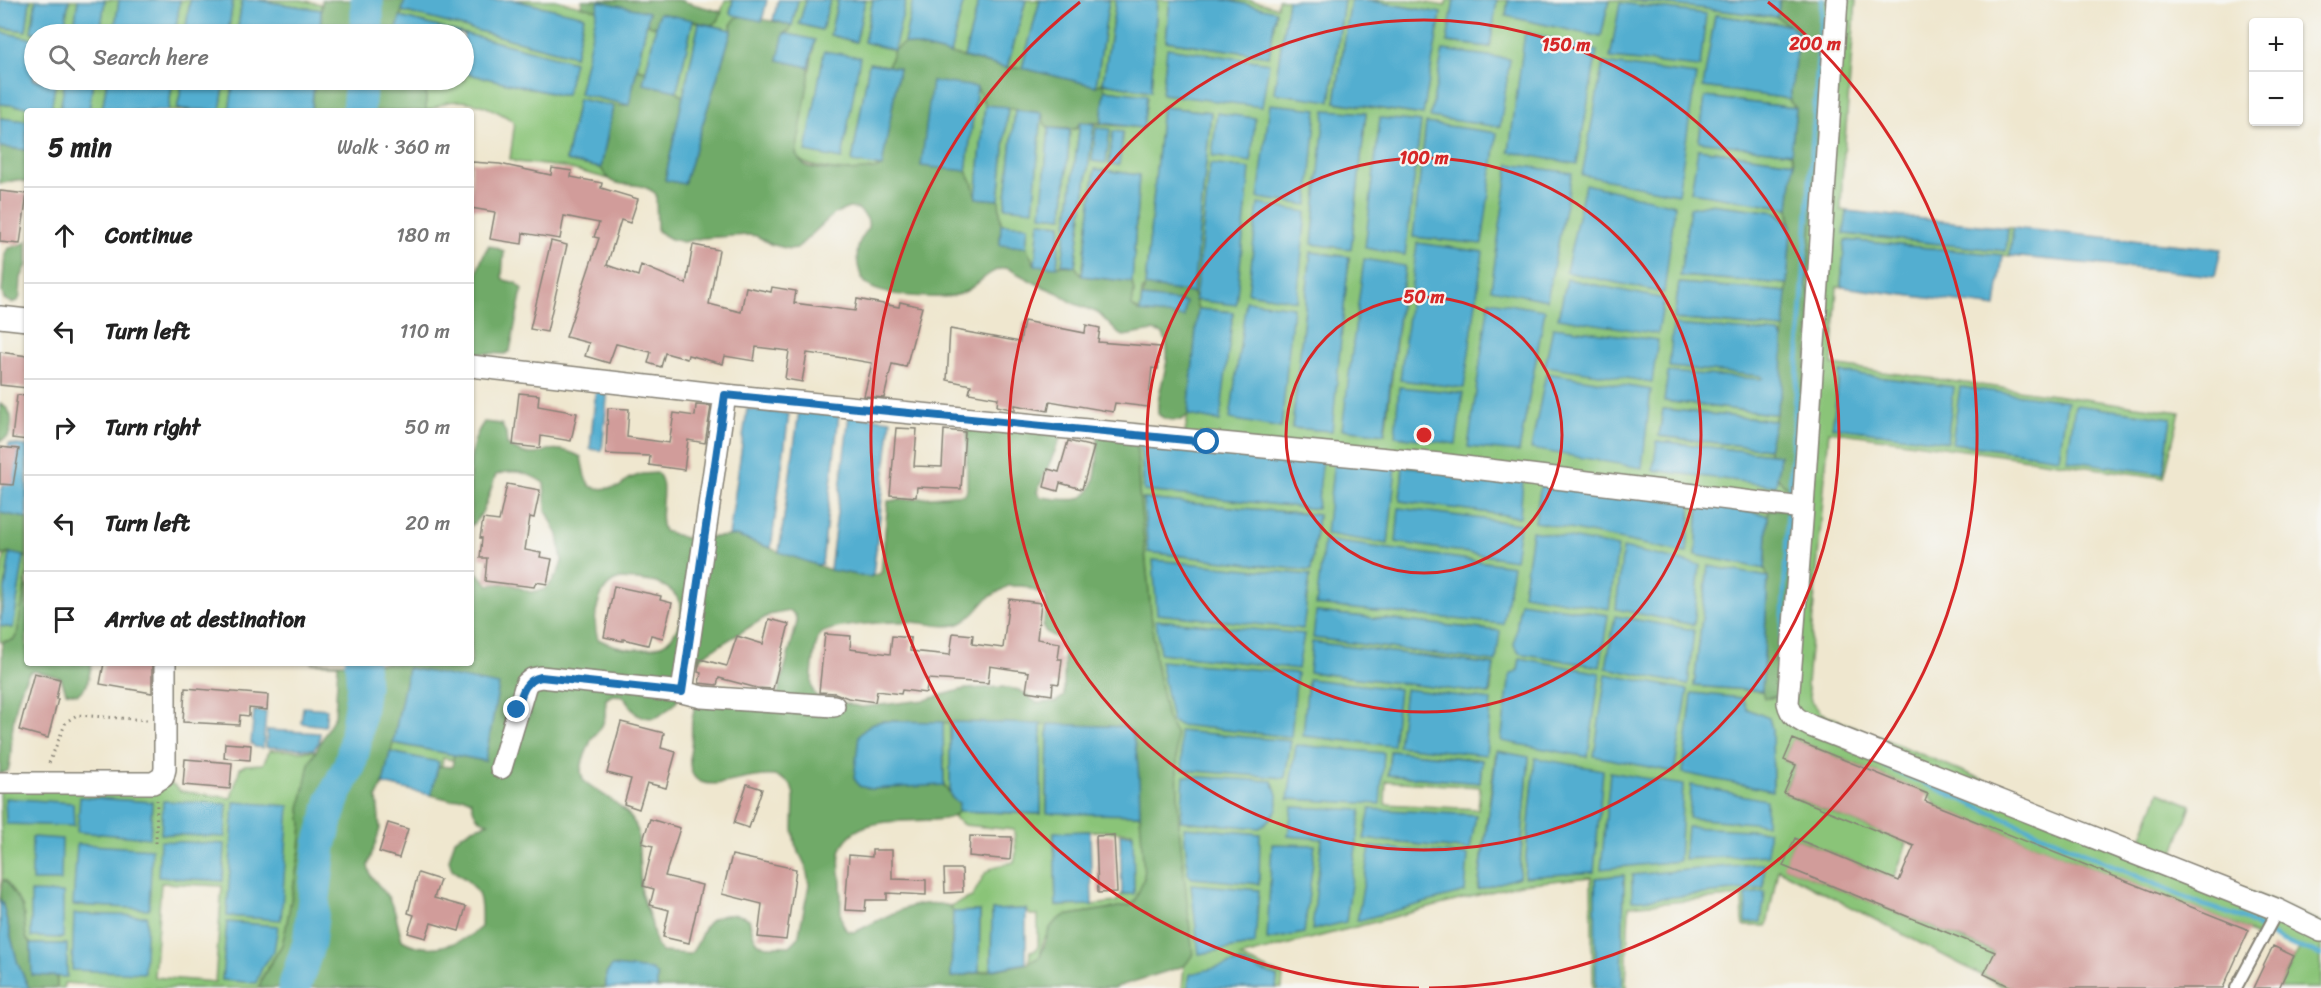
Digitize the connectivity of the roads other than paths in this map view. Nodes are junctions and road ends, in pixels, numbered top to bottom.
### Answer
1 (1837, 0) edge
2 (0, 317) edge
3 (24, 320) edge
4 (474, 366) edge
5 (725, 395) junction
6 (1792, 507) junction
7 (165, 666) edge
8 (682, 692) junction
9 (834, 706) dead end
10 (501, 768) dead end
11 (0, 783) edge
12 (2275, 916) junction
13 (2321, 930) edge
14 (2236, 988) edge

1 - 6 street
2 - 3 street
4 - 5 street
5 - 6 street
5 - 8 street
6 - 12 street
7 - 11 street
8 - 9 street
8 - 10 street
12 - 13 street
12 - 14 lane

